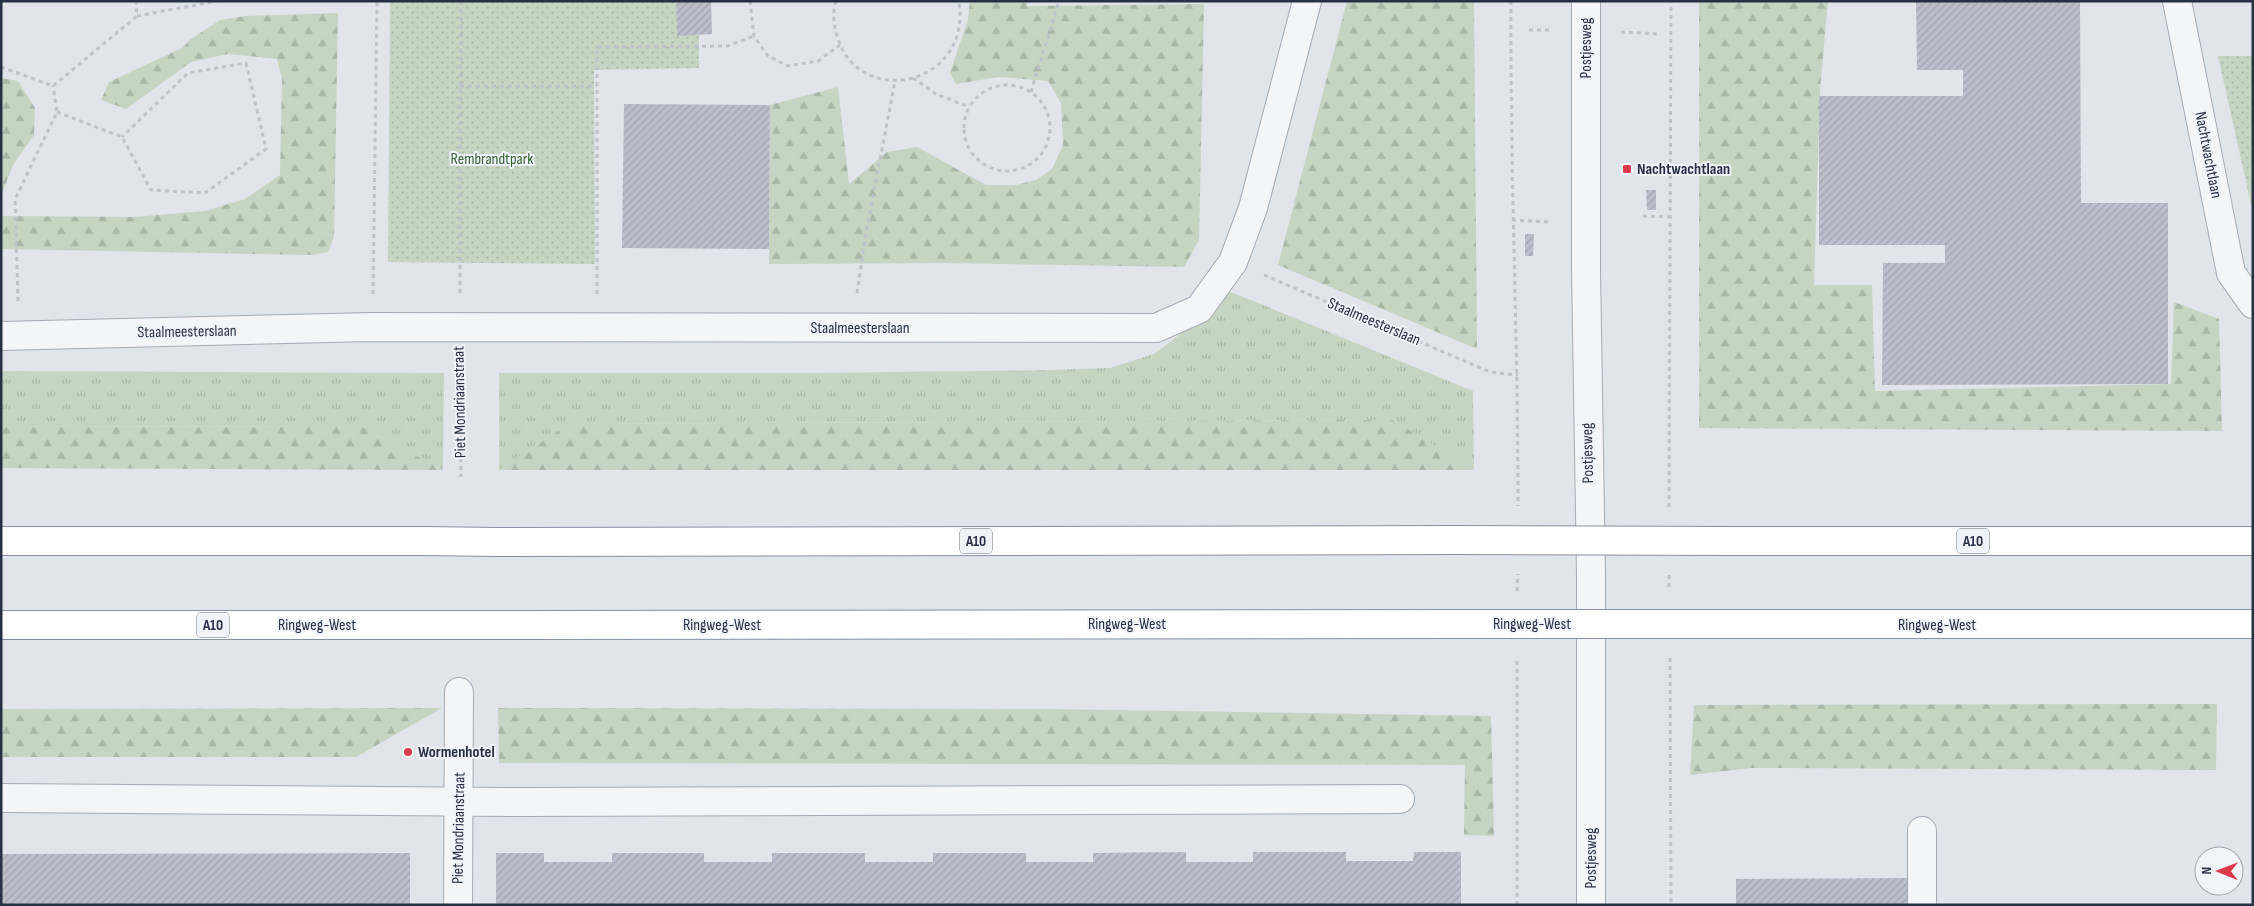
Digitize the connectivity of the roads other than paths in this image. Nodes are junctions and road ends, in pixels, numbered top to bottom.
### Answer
1 (1307, 1) edge
2 (1586, 1) edge
3 (2177, 1) edge
4 (2253, 304) edge
5 (10, 336) edge
6 (1, 541) edge
7 (2253, 541) edge
8 (2253, 624) edge
9 (1, 625) edge
10 (460, 692) dead end
11 (1, 798) edge
12 (1400, 799) dead end
13 (459, 801) junction
14 (1922, 831) dead end
15 (458, 905) edge
16 (1591, 905) edge
17 (1922, 905) edge

1 - 5 street, Staalmeesterslaan
2 - 16 street, Postjesweg
3 - 4 street, Nachtwachtlaan
6 - 7 highway, A10, bridge
8 - 9 highway, Ringweg-West / A10, bridge
10 - 13 street, Piet Mondriaanstraat
11 - 13 street
12 - 13 street
13 - 15 street, Piet Mondriaanstraat
14 - 17 street

